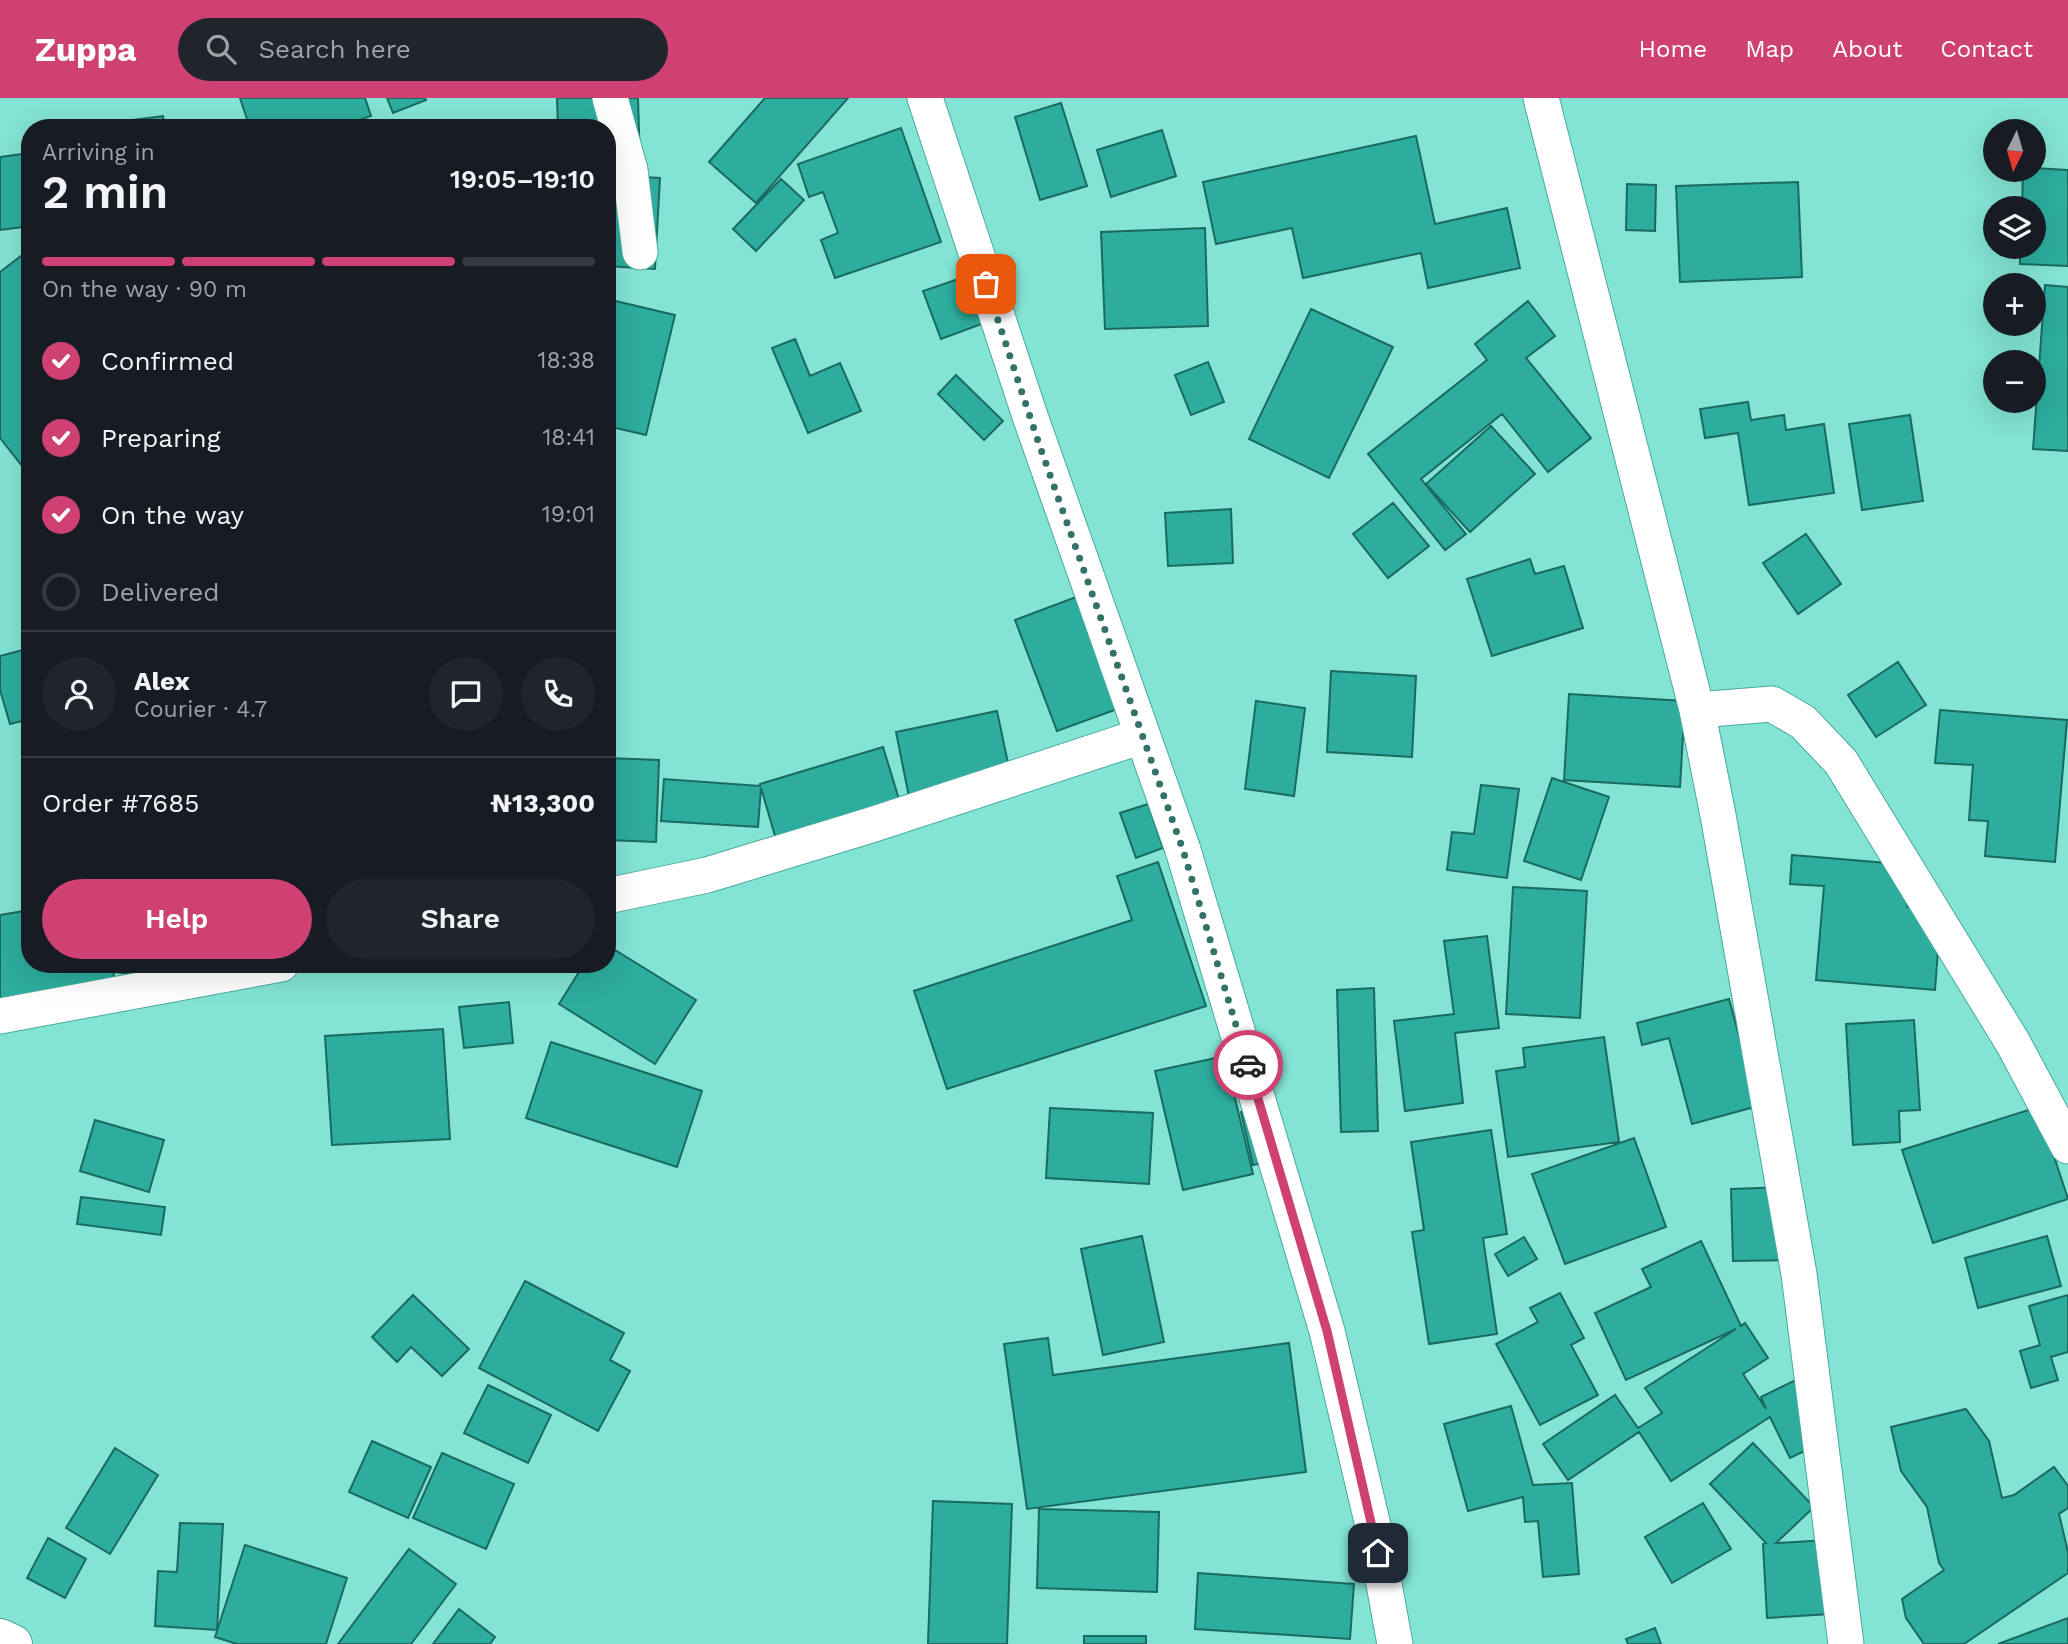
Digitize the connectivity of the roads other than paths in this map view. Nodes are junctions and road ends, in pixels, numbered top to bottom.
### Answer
1 (610, 98) edge
2 (925, 98) edge
3 (1541, 98) edge
4 (616, 119) edge
5 (616, 120) edge
6 (640, 252) dead end
7 (1697, 710) junction
8 (1142, 736) junction
9 (616, 894) edge
10 (232, 973) edge
11 (0, 1016) edge
12 (2068, 1146) edge
13 (0, 1638) edge
14 (13, 1644) edge
15 (1395, 1644) edge
16 (1846, 1644) edge

1 - 4 street
2 - 8 street
3 - 7 street
5 - 6 street
7 - 12 street
7 - 16 street
8 - 9 street
8 - 15 street
10 - 11 street
13 - 14 highway

